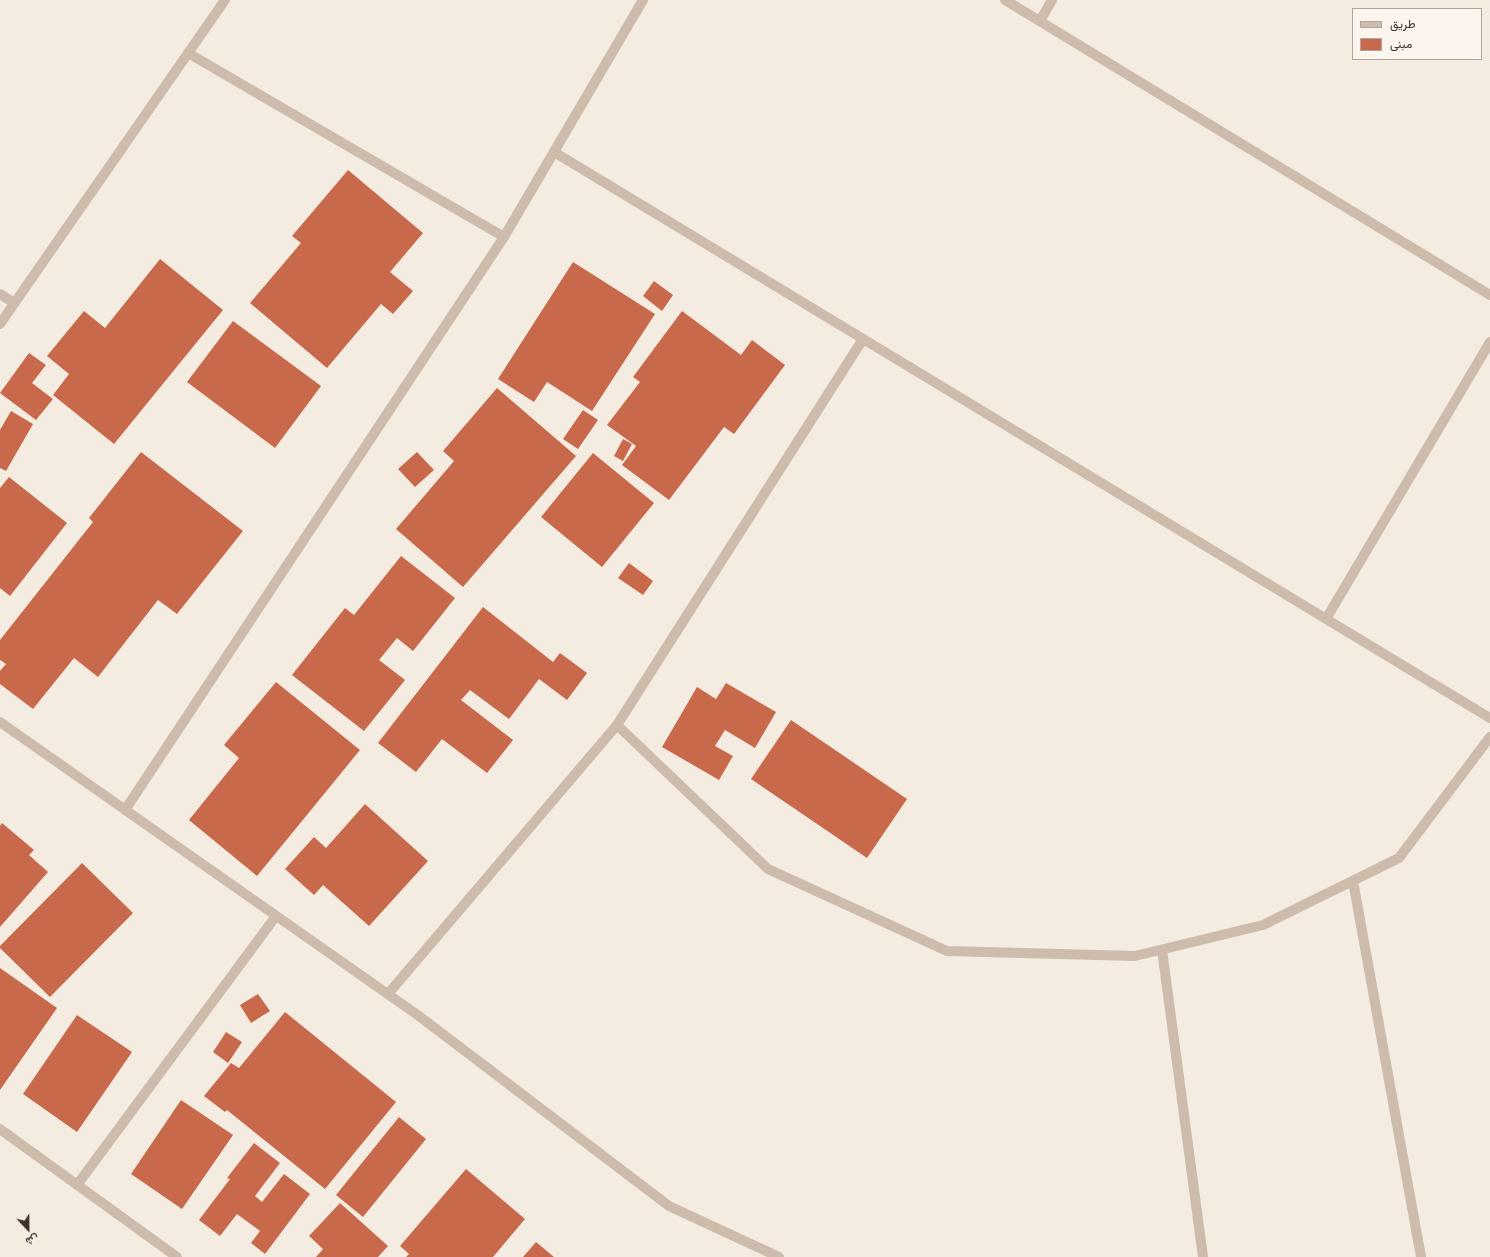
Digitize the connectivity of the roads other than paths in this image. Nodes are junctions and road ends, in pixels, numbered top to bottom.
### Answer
1 (225, 0) edge
2 (644, 0) edge
3 (1005, 0) edge
4 (1052, 0) edge
5 (1040, 21) junction
6 (188, 53) junction
7 (554, 152) junction
8 (504, 237) junction
9 (0, 294) edge
10 (1490, 295) edge
11 (14, 303) junction
12 (0, 324) edge
13 (863, 339) junction
14 (1490, 342) edge
15 (1326, 619) junction
16 (1490, 718) edge
17 (0, 722) edge
18 (617, 725) junction
19 (1490, 737) edge
20 (125, 810) junction
21 (1353, 881) junction
22 (276, 916) junction
23 (1162, 950) junction
24 (388, 994) junction
25 (0, 1129) edge
26 (77, 1185) junction
27 (177, 1257) edge
28 (779, 1257) edge
29 (1203, 1257) edge
30 (1421, 1257) edge

1 - 6 street
2 - 7 street
3 - 5 street
4 - 5 street
5 - 10 street
6 - 8 street
6 - 11 street
7 - 8 street
7 - 13 street
8 - 20 street
9 - 11 street
11 - 12 street
13 - 15 street
13 - 18 street
14 - 15 street
15 - 16 street
17 - 20 street
18 - 23 street
18 - 24 street
19 - 21 street
20 - 22 street
21 - 23 street
21 - 30 street
22 - 24 street
22 - 26 street
23 - 29 street
24 - 28 street
25 - 26 street
26 - 27 street

